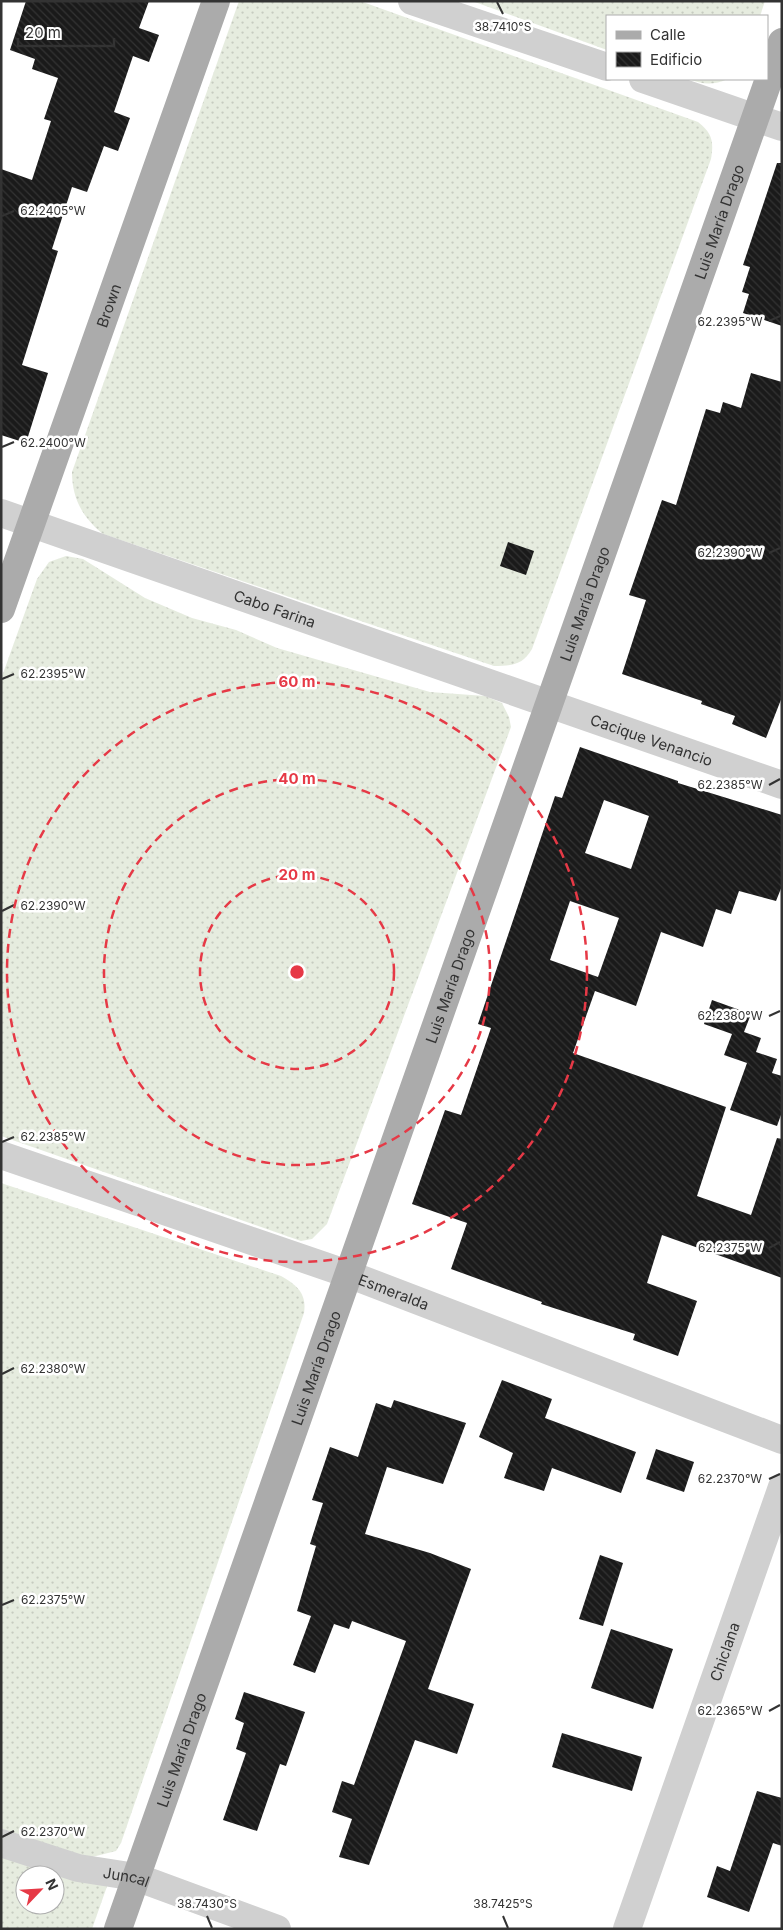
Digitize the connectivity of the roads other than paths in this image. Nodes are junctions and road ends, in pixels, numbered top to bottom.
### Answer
1 (216, 1) edge
2 (412, 1) edge
3 (782, 42) edge
4 (606, 67) edge
5 (646, 80) edge
6 (755, 117) junction
7 (782, 127) edge
8 (1, 513) edge
9 (31, 524) junction
10 (1, 609) edge
11 (549, 703) junction
12 (782, 784) edge
13 (1, 1155) edge
14 (348, 1274) junction
15 (782, 1440) edge
16 (782, 1487) edge
17 (1, 1843) edge
18 (136, 1877) junction
19 (118, 1929) edge
20 (277, 1929) edge
21 (626, 1929) edge

1 - 9 main road, Brown
2 - 4 street
3 - 6 main road, Luis María Drago
5 - 6 street
6 - 7 street
6 - 11 main road, Luis María Drago
8 - 9 street, Cabo Farina
9 - 10 main road, Brown
9 - 11 street, Cabo Farina
11 - 12 street, Cacique Venancio
11 - 14 main road, Luis María Drago
13 - 14 street, Esmeralda
14 - 15 street, Esmeralda
14 - 18 main road, Luis María Drago
16 - 21 street, Chiclana
17 - 18 street, Juncal
18 - 19 main road, Luis María Drago
18 - 20 street, Juncal

